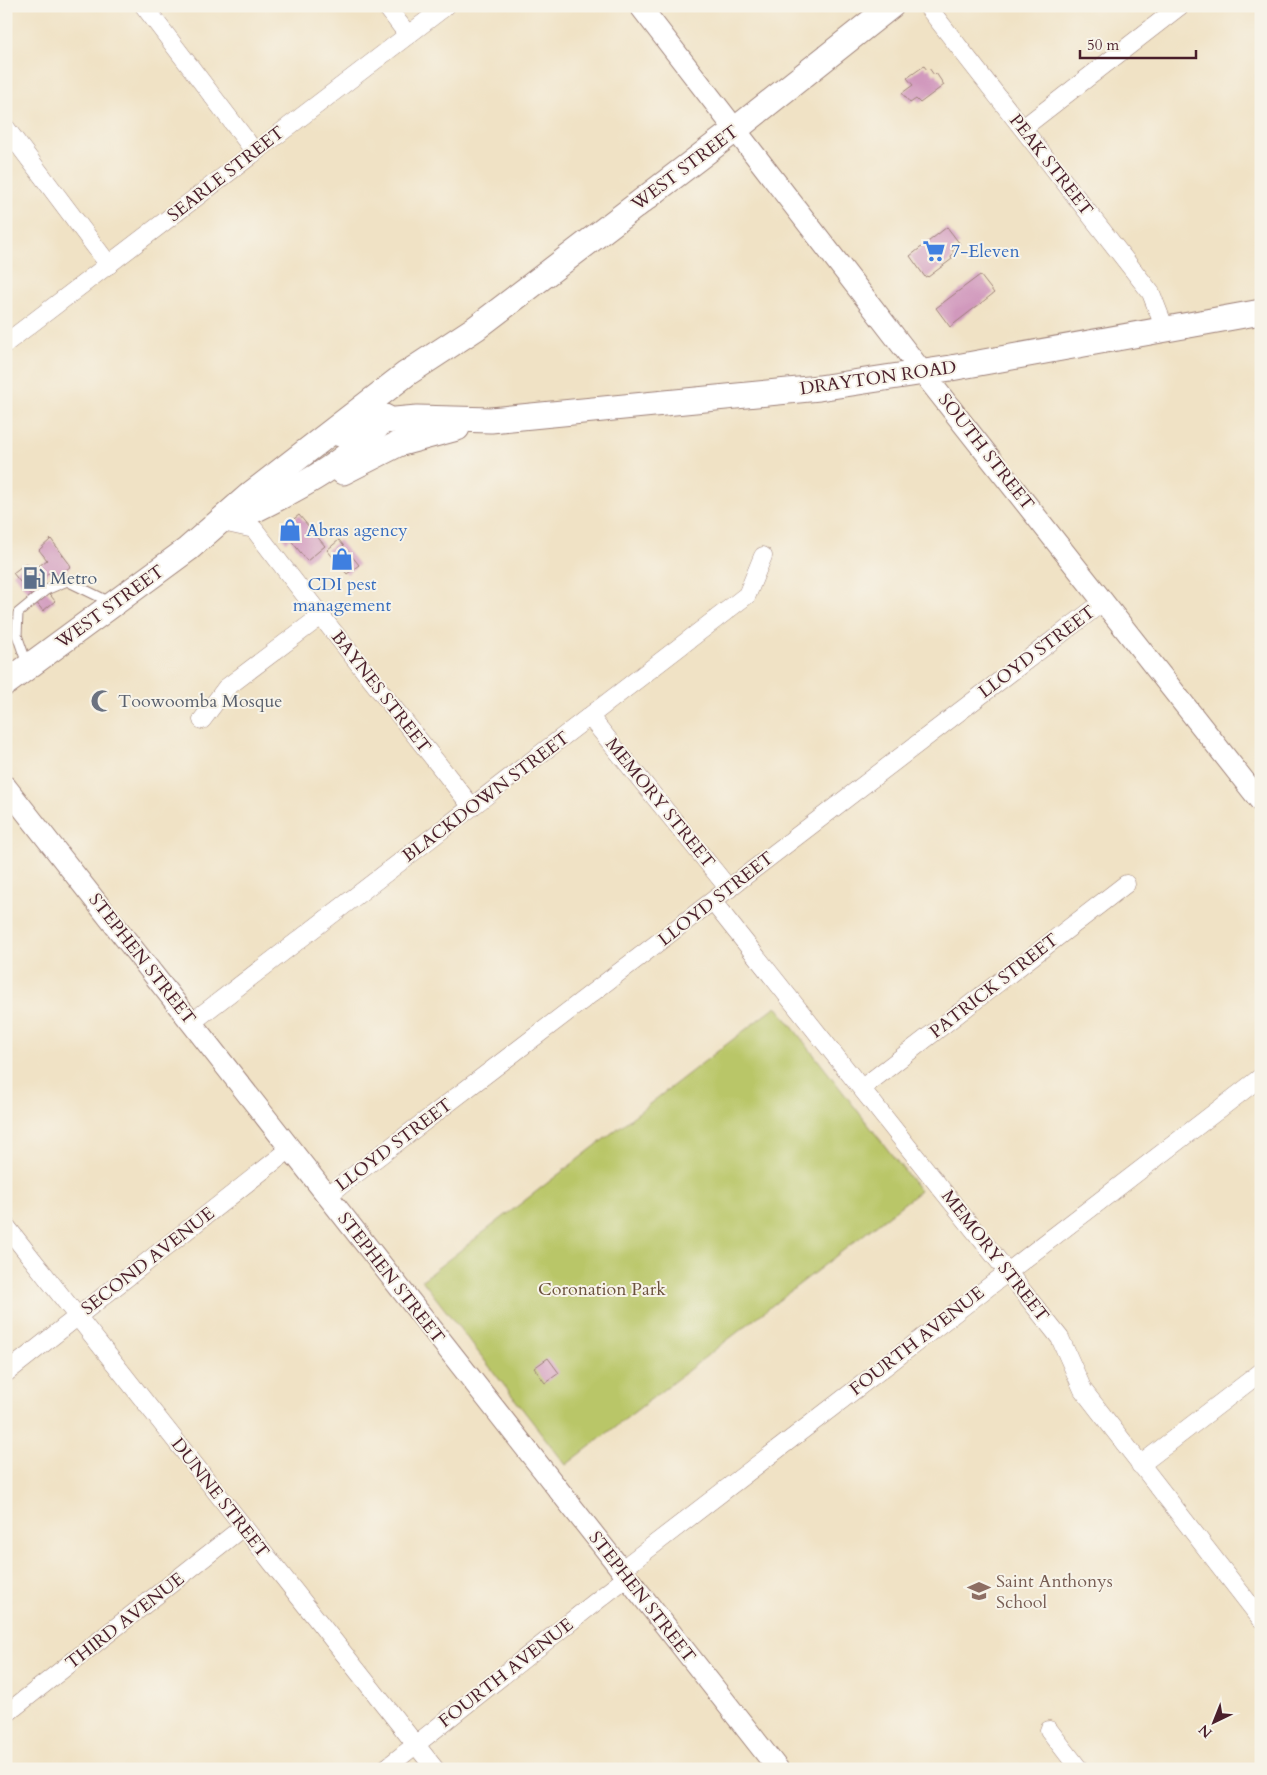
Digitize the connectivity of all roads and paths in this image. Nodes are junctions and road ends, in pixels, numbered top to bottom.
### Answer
1 (144, 6) edge
2 (386, 6) edge
3 (446, 6) edge
4 (640, 6) edge
5 (891, 6) edge
6 (927, 6) edge
7 (1180, 6) edge
8 (408, 35) junction
9 (6, 128) edge
10 (1023, 128) junction
11 (736, 129) junction
12 (254, 152) junction
13 (109, 265) junction
14 (1261, 312) edge
15 (476, 328) junction
16 (1165, 329) junction
17 (6, 343) edge
18 (923, 373) junction
19 (491, 420) junction
20 (382, 422) junction
21 (300, 487) junction
22 (261, 498) junction
23 (219, 526) junction
24 (254, 529) junction
25 (763, 556) dead end
26 (1104, 601) junction
27 (114, 604) junction
28 (320, 616) junction
29 (28, 667) junction
30 (6, 683) edge
31 (590, 717) junction
32 (202, 720) dead end
33 (6, 787) edge
34 (1261, 802) edge
35 (472, 808) junction
36 (1126, 884) dead end
37 (729, 889) junction
38 (713, 902) junction
39 (192, 1023) junction
40 (1261, 1077) edge
41 (862, 1088) junction
42 (290, 1149) junction
43 (327, 1196) junction
44 (6, 1226) edge
45 (1008, 1271) junction
46 (78, 1317) junction
47 (1261, 1372) edge
48 (6, 1373) edge
49 (1140, 1464) junction
50 (243, 1526) junction
51 (624, 1574) junction
52 (1261, 1619) edge
53 (6, 1714) edge
54 (1049, 1730) dead end
55 (416, 1744) junction
56 (385, 1769) edge
57 (435, 1769) edge
58 (778, 1769) edge
59 (1079, 1769) edge

1 - 12 street
2 - 8 street
3 - 8 street, SEARLE STREET
4 - 11 street, SOUTH STREET
5 - 11 main road, WEST STREET
6 - 10 street, PEAK STREET
7 - 10 street
8 - 12 street, SEARLE STREET
9 - 13 street
10 - 16 street, PEAK STREET
11 - 15 main road, WEST STREET
11 - 18 street, SOUTH STREET
12 - 13 street, SEARLE STREET
13 - 17 street, SEARLE STREET
14 - 16 main road, DRAYTON ROAD
15 - 20 main road
15 - 22 main road
16 - 18 main road, DRAYTON ROAD
18 - 19 main road, DRAYTON ROAD
18 - 26 street, SOUTH STREET
19 - 20 main road
19 - 21 main road
20 - 21 main road
20 - 22 main road
21 - 22 main road
22 - 23 main road, WEST STREET
22 - 24 street
23 - 24 street
23 - 27 main road, WEST STREET
24 - 28 street, BAYNES STREET
25 - 31 street, BLACKDOWN STREET
26 - 34 street, SOUTH STREET
26 - 37 street, LLOYD STREET
27 - 29 main road, WEST STREET
27 - 29 lane
28 - 32 street
28 - 35 street, BAYNES STREET
29 - 30 main road, WEST STREET
31 - 35 street, BLACKDOWN STREET
31 - 37 street, MEMORY STREET
33 - 39 street, STEPHEN STREET
35 - 39 street, BLACKDOWN STREET
36 - 41 street, PATRICK STREET
37 - 38 street, LLOYD STREET
38 - 41 street, MEMORY STREET
38 - 43 street, LLOYD STREET
39 - 42 street, STEPHEN STREET
40 - 45 street, FOURTH AVENUE
41 - 45 street, MEMORY STREET
42 - 43 street, STEPHEN STREET
42 - 46 street, SECOND AVENUE
43 - 51 street, STEPHEN STREET
44 - 46 street, DUNNE STREET
45 - 49 street, MEMORY STREET
45 - 51 street, FOURTH AVENUE
46 - 48 street, SECOND AVENUE
46 - 50 street, DUNNE STREET
47 - 49 street
49 - 52 street, MEMORY STREET
50 - 53 street, THIRD AVENUE
50 - 55 street, DUNNE STREET
51 - 55 street, FOURTH AVENUE
51 - 58 street, STEPHEN STREET
54 - 59 street
55 - 56 street, FOURTH AVENUE
55 - 57 street, DUNNE STREET

